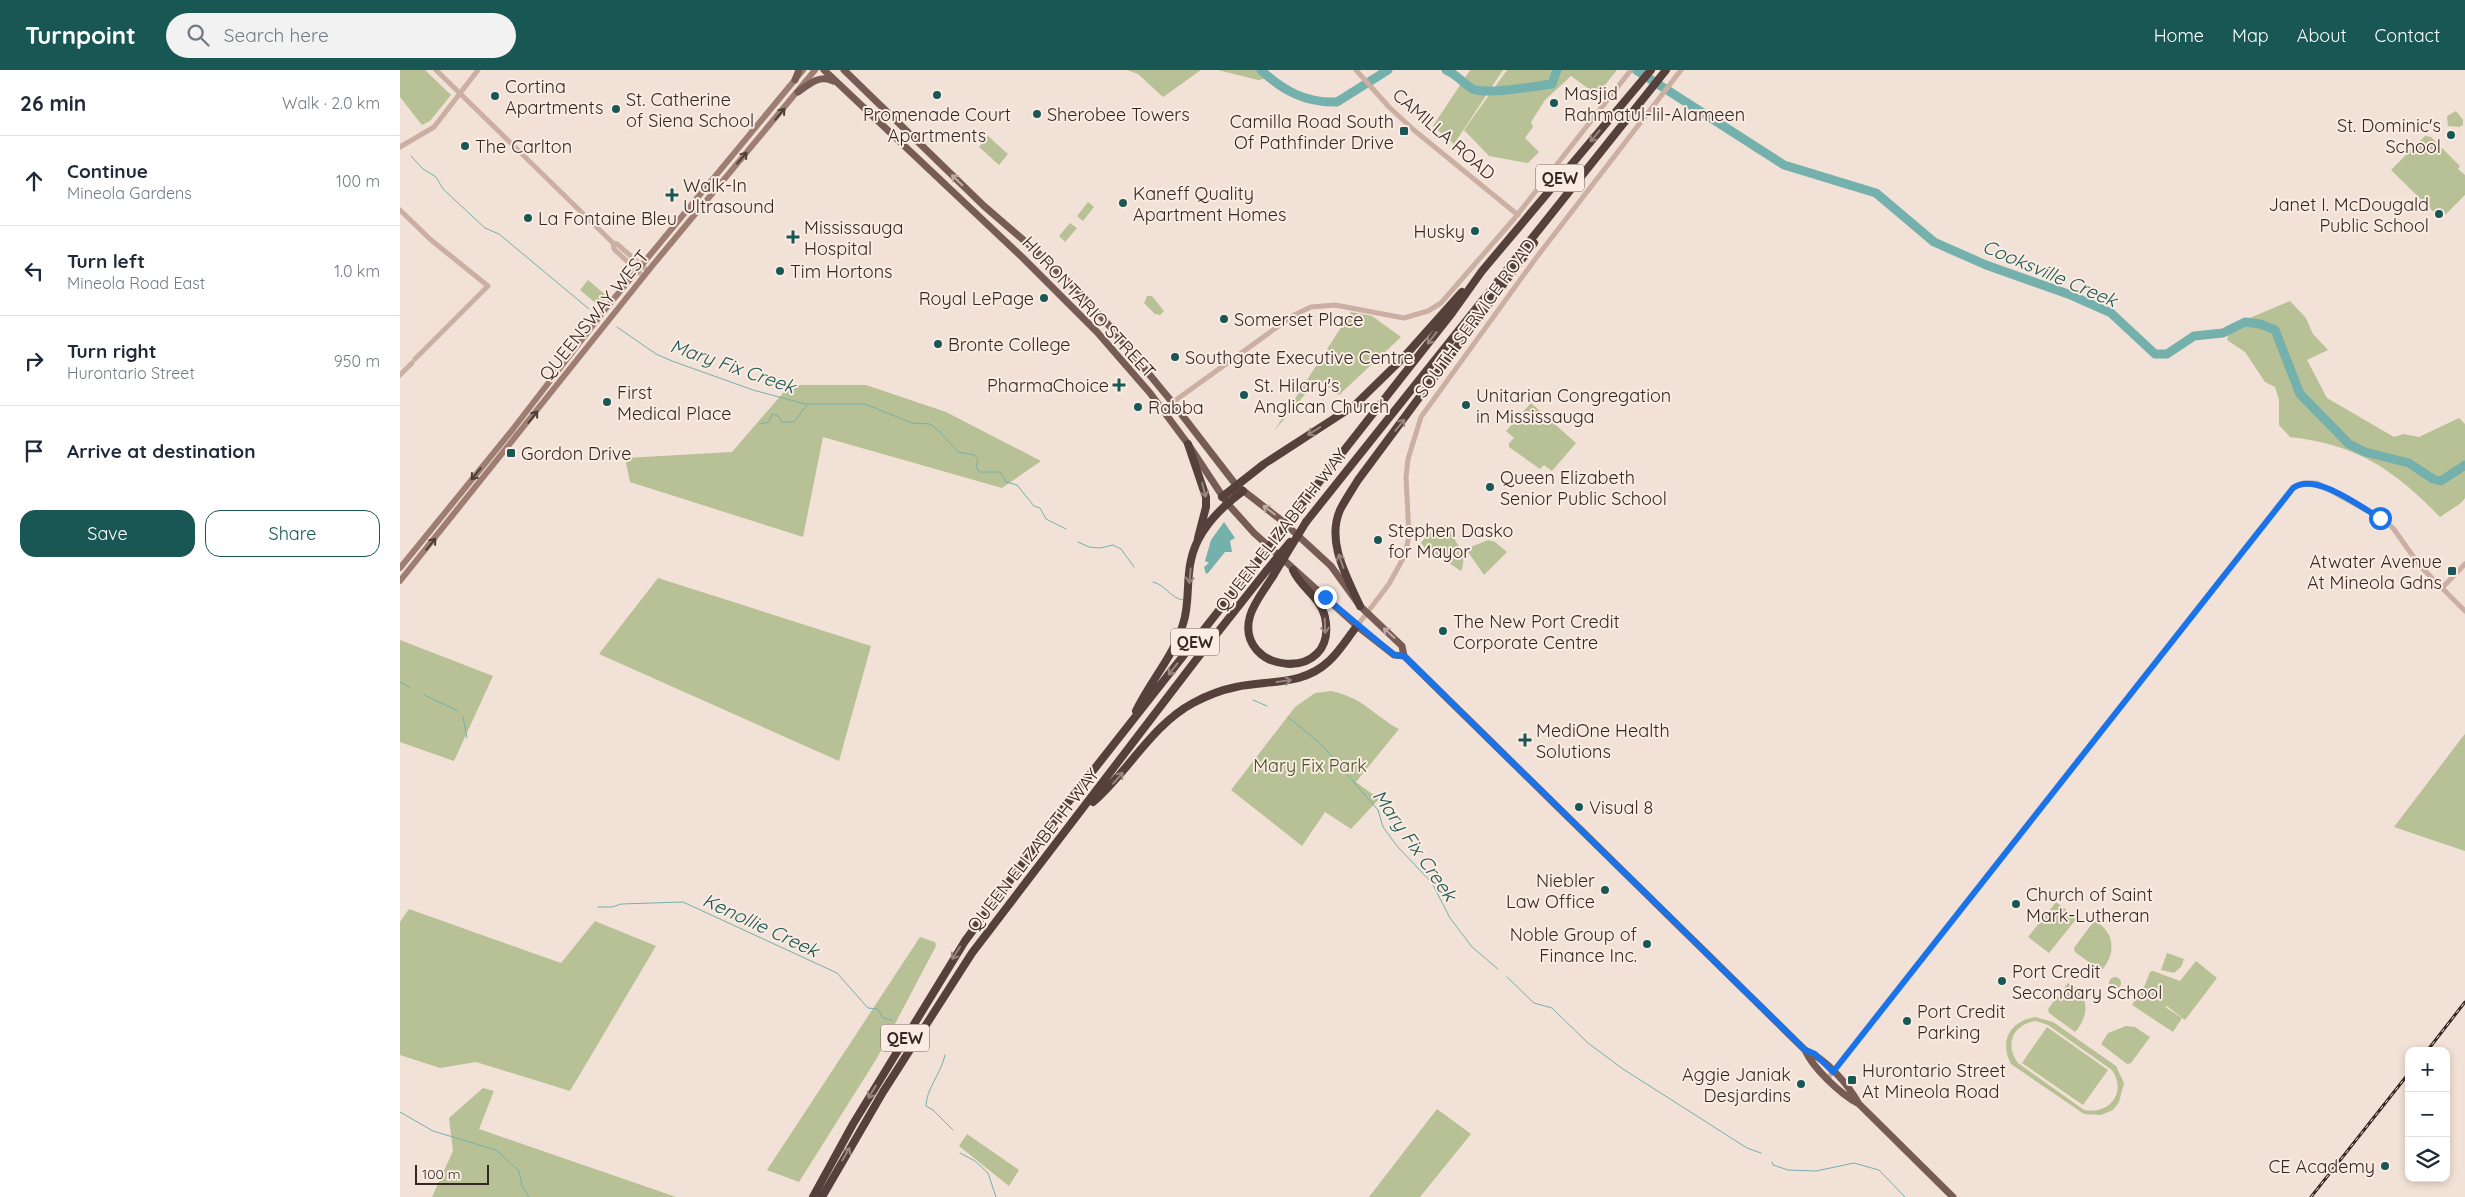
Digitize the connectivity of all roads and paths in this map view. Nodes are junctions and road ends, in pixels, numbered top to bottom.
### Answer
1 (436, 70) edge
2 (478, 70) edge
3 (799, 70) edge
4 (803, 70) edge
5 (815, 70) edge
6 (824, 70) edge
7 (844, 70) edge
8 (849, 70) edge
9 (1356, 70) edge
10 (1651, 70) edge
11 (1681, 70) edge
12 (1665, 71) edge
13 (1629, 72) edge
14 (795, 80) junction
15 (857, 82) junction
16 (840, 85) junction
17 (798, 92) junction
18 (460, 94) junction
19 (400, 147) edge
20 (400, 210) edge
21 (1518, 215) junction
22 (1548, 219) junction
23 (640, 268) junction
24 (1482, 271) junction
25 (646, 274) junction
26 (400, 374) edge
27 (1172, 402) junction
28 (1162, 410) junction
29 (1188, 444) junction
30 (1236, 485) junction
31 (1243, 491) junction
32 (1225, 500) junction
33 (1197, 546) junction
34 (2465, 564) edge
35 (400, 568) edge
36 (1293, 570) junction
37 (1270, 573) junction
38 (400, 581) edge
39 (2442, 588) junction
40 (1360, 606) junction
41 (2465, 611) edge
42 (1367, 613) junction
43 (1357, 626) junction
44 (1404, 656) junction
45 (1131, 722) junction
46 (1082, 811) junction
47 (1805, 1050) junction
48 (1833, 1072) junction
49 (1828, 1078) junction
50 (1859, 1104) junction
51 (813, 1197) edge
52 (822, 1197) edge
53 (1953, 1197) edge

1 - 18 street
2 - 18 street
3 - 14 main road
4 - 14 main road, QUEENSWAY WEST
5 - 17 main road, QUEENSWAY WEST
6 - 16 main road, HURONTARIO STREET
7 - 15 main road, HURONTARIO STREET
8 - 15 main road
9 - 21 street, CAMILLA ROAD
10 -> 24 highway, QUEEN ELIZABETH WAY / QEW
11 - 42 street, SOUTH SERVICE ROAD
12 - 22 highway, QUEEN ELIZABETH WAY / QEW
13 - 21 street
14 - 23 main road, QUEENSWAY WEST
27 -> 15 main road, HURONTARIO STREET
16 - 17 main road
16 - 28 main road, HURONTARIO STREET
25 -> 17 main road, QUEENSWAY WEST
18 - 19 street
18 - 23 street
20 - 26 street
21 - 27 street
22 - 37 highway, QUEEN ELIZABETH WAY / QEW, bridge
40 -> 22 highway
23 - 25 street
23 -> 35 main road, QUEENSWAY WEST
24 -> 30 highway
24 -> 45 highway, QUEEN ELIZABETH WAY / QEW, bridge
38 -> 25 main road, QUEENSWAY WEST
27 - 28 street
27 - 30 main road, HURONTARIO STREET
28 - 29 main road, HURONTARIO STREET
29 - 32 main road, HURONTARIO STREET
29 -> 33 highway
30 - 31 main road, HURONTARIO STREET
30 - 32 highway
31 - 32 highway
40 -> 31 main road, HURONTARIO STREET
32 - 33 highway
32 - 36 main road, HURONTARIO STREET
33 -> 45 highway
34 - 39 street
36 -> 37 highway
36 - 43 main road, HURONTARIO STREET
37 - 46 highway, QUEEN ELIZABETH WAY / QEW
39 - 41 street
39 - 48 street
40 - 42 main road, HURONTARIO STREET
42 - 43 street, SOUTH SERVICE ROAD
44 -> 42 main road, HURONTARIO STREET
43 - 44 main road, HURONTARIO STREET
46 -> 43 highway
44 - 47 main road, HURONTARIO STREET
45 -> 51 highway, QUEEN ELIZABETH WAY / QEW
52 -> 46 highway, QUEEN ELIZABETH WAY / QEW
47 - 48 main road, HURONTARIO STREET
47 - 49 main road, HURONTARIO STREET
48 - 49 street
48 - 50 main road, HURONTARIO STREET
49 - 50 main road, HURONTARIO STREET
50 - 53 main road, HURONTARIO STREET

